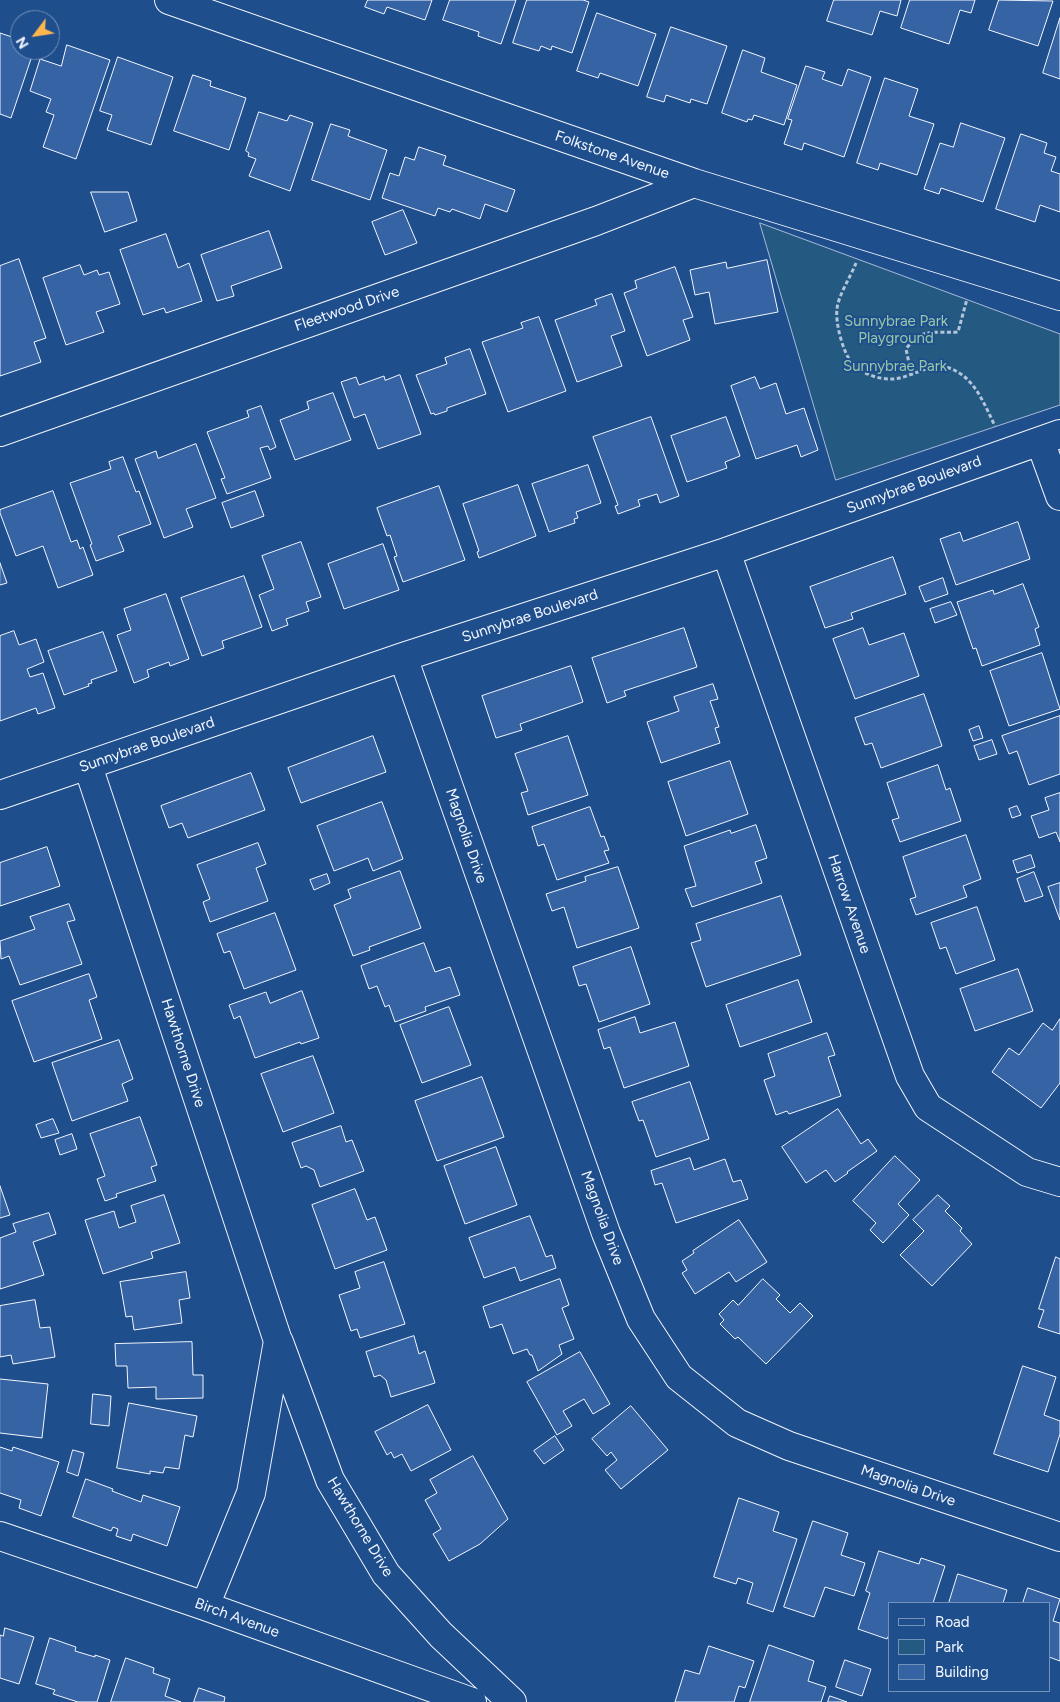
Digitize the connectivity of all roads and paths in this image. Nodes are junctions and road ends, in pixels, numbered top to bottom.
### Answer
1 (169, 0) edge
2 (694, 183) junction
3 (858, 259) dead end
4 (1060, 296) edge
5 (967, 299) dead end
6 (911, 374) junction
7 (995, 426) dead end
8 (0, 432) edge
9 (1050, 437) edge
10 (1060, 496) edge
11 (726, 552) junction
12 (403, 657) junction
13 (88, 766) junction
14 (0, 795) edge
15 (1060, 1182) edge
16 (278, 1341) junction
17 (0, 1536) edge
18 (1060, 1537) edge
19 (205, 1606) junction
20 (472, 1702) edge
21 (512, 1702) edge

1 - 2 street, Folkstone Avenue
2 - 4 street, Folkstone Avenue
2 - 8 street, Fleetwood Drive
3 - 6 path
5 - 6 path
6 - 7 path
9 - 10 street
9 - 11 street, Sunnybrae Boulevard
11 - 12 street, Sunnybrae Boulevard
11 - 15 street, Harrow Avenue
12 - 13 street, Sunnybrae Boulevard
12 - 18 street, Magnolia Drive
13 - 14 street, Sunnybrae Boulevard
13 - 16 street, Hawthorne Drive
16 - 19 street, Hawthorne Drive
16 - 21 street, Hawthorne Drive
17 - 19 street, Birch Avenue
19 - 20 street, Birch Avenue

